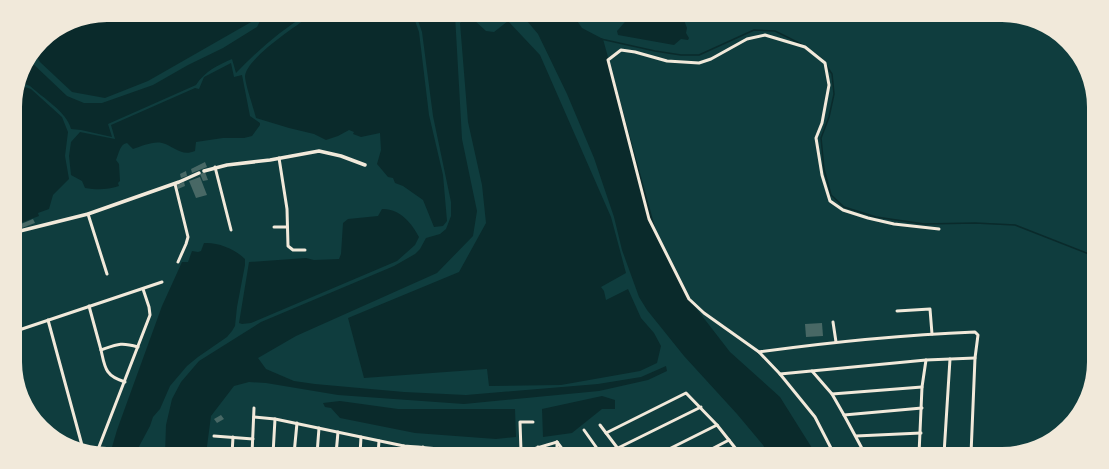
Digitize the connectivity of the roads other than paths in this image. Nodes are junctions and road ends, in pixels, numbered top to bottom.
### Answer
1 (279, 158) junction
2 (365, 165) dead end
3 (215, 167) junction
4 (204, 171) dead end
5 (199, 173) dead end
6 (175, 184) junction
7 (88, 214) junction
8 (274, 227) dead end
9 (287, 227) junction
10 (940, 229) dead end
11 (22, 230) edge
12 (231, 230) dead end
13 (305, 250) dead end
14 (178, 262) dead end
15 (107, 274) dead end
16 (162, 282) dead end
17 (143, 289) junction
18 (89, 306) junction
19 (896, 311) dead end
20 (48, 320) junction
21 (833, 322) dead end
22 (22, 329) edge
23 (932, 334) junction
24 (836, 342) junction
25 (138, 347) junction
26 (101, 350) junction
27 (759, 352) junction
28 (975, 358) junction
29 (950, 359) junction
30 (926, 360) junction
31 (812, 371) junction
32 (780, 374) junction
33 (125, 382) junction
34 (922, 387) junction
35 (832, 394) junction
36 (701, 407) junction
37 (254, 408) dead end
38 (922, 408) junction
39 (844, 414) junction
40 (254, 417) junction
41 (275, 419) junction
42 (533, 422) dead end
43 (297, 423) junction
44 (600, 425) dead end
45 (718, 425) junction
46 (319, 428) junction
47 (584, 430) dead end
48 (338, 432) junction
49 (606, 433) junction
50 (921, 433) junction
51 (214, 436) dead end
52 (856, 436) junction
53 (233, 437) junction
54 (361, 437) junction
55 (253, 439) junction
56 (729, 440) junction
57 (379, 441) junction
58 (81, 442) edge
59 (558, 442) junction
60 (404, 446) joint
61 (100, 447) edge
62 (232, 447) edge
63 (252, 447) edge
64 (273, 447) edge
65 (295, 447) edge
66 (318, 447) edge
67 (337, 447) edge
68 (360, 447) edge
69 (379, 447) edge
70 (423, 447) edge
71 (522, 447) edge
72 (538, 447) edge
73 (558, 447) edge
74 (561, 447) edge
75 (596, 447) edge
76 (617, 447) edge
77 (620, 447) edge
78 (672, 447) edge
79 (716, 447) edge
80 (734, 447) edge
81 (830, 447) edge
82 (862, 447) edge
83 (920, 447) edge
84 (944, 447) edge
85 (971, 447) edge

1 - 2 street
1 - 3 street
1 - 9 street
3 - 4 street
3 - 12 street
5 - 6 street
6 - 7 street
6 - 14 street
7 - 11 street
7 - 15 street
8 - 9 street
9 - 13 street
10 - 27 street
16 - 17 street
17 - 18 street
17 - 25 street
18 - 20 street
18 - 26 street
19 - 23 street
20 - 22 street
20 - 58 street
21 - 24 street
23 - 24 street
23 - 28 street
24 - 27 street
25 - 26 street
25 - 33 street
26 - 33 street
27 - 32 street
28 - 29 street
28 - 85 street
29 - 30 street
29 - 84 street
30 - 31 street
30 - 34 street
31 - 32 street
31 - 35 street
32 - 81 street
33 - 61 street
34 - 35 street
34 - 38 street
35 - 39 street
36 - 45 street
36 - 49 street
36 - 77 street
37 - 40 street
38 - 39 street
38 - 50 street
39 - 52 street
40 - 41 street
40 - 55 street
41 - 43 street
41 - 64 street
42 - 71 street
43 - 46 street
43 - 65 street
44 - 49 street
45 - 56 street
45 - 78 street
46 - 48 street
46 - 66 street
47 - 75 street
48 - 54 street
48 - 67 street
49 - 76 street
50 - 52 street
50 - 83 street
51 - 53 street
52 - 82 street
53 - 55 street
53 - 62 street
54 - 57 street
54 - 68 street
55 - 63 street
56 - 79 street
56 - 80 street
57 - 60 street
57 - 69 street
59 - 72 street
59 - 73 street
59 - 74 street
60 - 70 street

